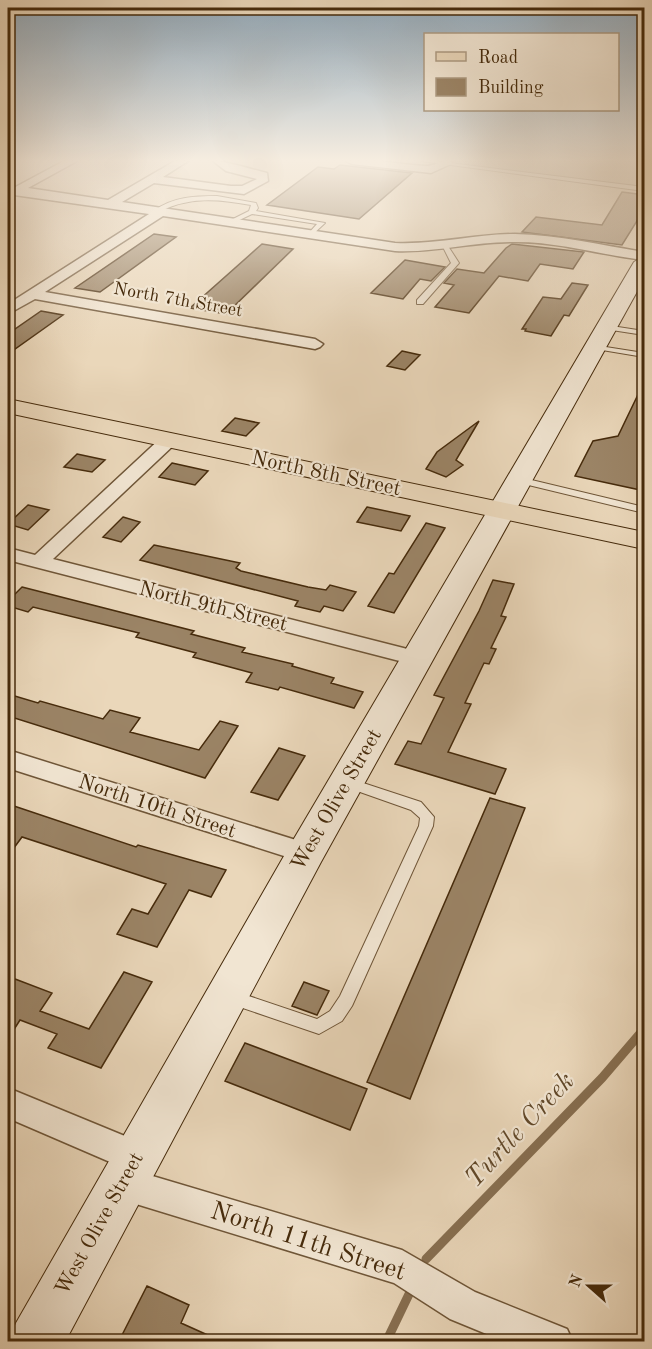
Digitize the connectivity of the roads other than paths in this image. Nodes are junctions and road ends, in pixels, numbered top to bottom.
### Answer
1 (139, 224) edge
2 (244, 224) edge
3 (321, 224) edge
4 (311, 234) junction
5 (446, 247) junction
6 (645, 256) edge
7 (645, 262) edge
8 (33, 294) junction
9 (420, 302) dead end
10 (8, 310) edge
11 (645, 333) edge
12 (602, 337) junction
13 (315, 344) dead end
14 (645, 355) edge
15 (8, 406) edge
16 (170, 440) junction
17 (519, 480) junction
18 (645, 510) edge
19 (501, 511) junction
20 (645, 541) edge
21 (8, 554) edge
22 (39, 562) junction
23 (419, 659) junction
24 (8, 759) edge
25 (347, 782) junction
26 (306, 853) junction
27 (227, 995) junction
28 (8, 1103) edge
29 (130, 1171) junction
30 (35, 1341) edge
31 (555, 1341) edge

1 - 8 street
2 - 4 street
3 - 4 lane
4 - 5 street
5 - 6 street
5 - 9 lane
7 - 12 main road, West Olive Street
8 - 10 street
8 - 13 street, North 7th Street
11 - 12 lane
12 - 14 lane
12 - 17 main road, West Olive Street
15 - 16 main road, North 8th Street
16 - 19 main road, North 8th Street
16 - 22 street
17 - 18 lane
17 - 19 main road, West Olive Street
19 - 20 main road, North 8th Street
19 - 23 main road, West Olive Street
21 - 22 street, North 9th Street
22 - 23 street, North 9th Street
23 - 25 main road, West Olive Street
24 - 26 street, North 10th Street
25 - 26 main road, West Olive Street
25 - 27 lane
26 - 27 main road, West Olive Street
27 - 29 main road, West Olive Street
28 - 29 street, North 11th Street
29 - 30 main road, West Olive Street
29 - 31 street, North 11th Street

